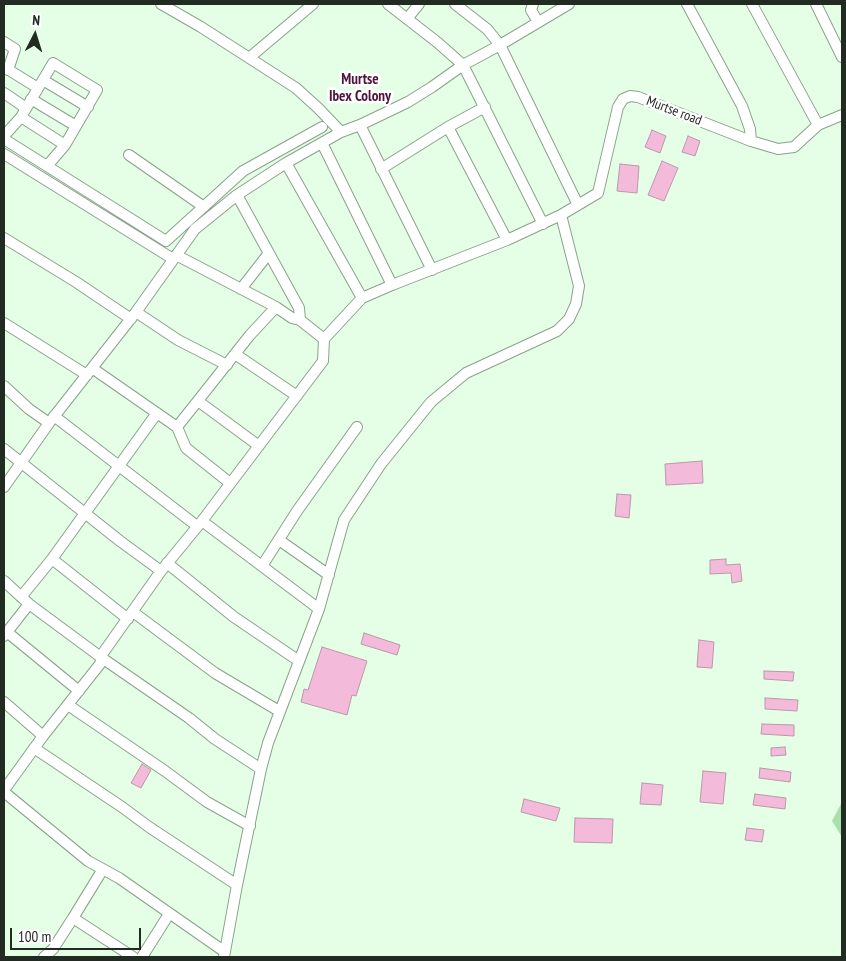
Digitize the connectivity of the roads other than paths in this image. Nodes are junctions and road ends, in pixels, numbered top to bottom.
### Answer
1 (161, 4) edge
2 (313, 4) edge
3 (388, 4) edge
4 (419, 4) edge
5 (455, 4) edge
6 (521, 4) edge
7 (569, 4) edge
8 (687, 4) edge
9 (752, 4) edge
10 (816, 4) edge
11 (532, 7) edge
12 (407, 19) junction
13 (538, 22) junction
14 (4, 42) edge
15 (500, 45) junction
16 (842, 57) edge
17 (249, 58) junction
18 (463, 65) junction
19 (6, 68) edge
20 (41, 84) junction
21 (4, 94) edge
22 (88, 107) junction
23 (485, 107) junction
24 (26, 108) junction
25 (842, 115) edge
26 (360, 125) junction
27 (818, 125) junction
28 (76, 126) junction
29 (322, 127) dead end
30 (448, 127) junction
31 (341, 132) junction
32 (4, 138) edge
33 (751, 141) junction
34 (322, 143) junction
35 (65, 145) junction
36 (4, 154) edge
37 (129, 155) dead end
38 (286, 163) junction
39 (47, 166) junction
40 (382, 169) junction
41 (237, 195) junction
42 (578, 205) junction
43 (204, 207) junction
44 (561, 215) junction
45 (543, 224) junction
46 (4, 238) edge
47 (507, 240) junction
48 (270, 253) junction
49 (174, 257) junction
50 (432, 270) junction
51 (392, 285) junction
52 (241, 288) junction
53 (362, 298) junction
54 (276, 307) junction
55 (134, 316) junction
56 (300, 320) junction
57 (4, 323) edge
58 (324, 339) junction
59 (235, 354) junction
60 (227, 365) junction
61 (89, 371) junction
62 (4, 386) edge
63 (297, 396) junction
64 (198, 401) junction
65 (157, 413) junction
66 (51, 420) junction
67 (177, 427) junction
68 (357, 427) dead end
69 (259, 446) junction
70 (4, 449) edge
71 (21, 463) junction
72 (120, 467) junction
73 (230, 483) junction
74 (4, 488) edge
75 (85, 512) junction
76 (199, 524) junction
77 (279, 540) junction
78 (52, 560) junction
79 (262, 566) junction
80 (164, 567) junction
81 (329, 575) junction
82 (4, 582) edge
83 (25, 600) junction
84 (319, 609) junction
85 (130, 615) junction
86 (6, 630) edge
87 (102, 658) junction
88 (299, 661) junction
89 (79, 691) junction
90 (4, 702) edge
91 (68, 706) junction
92 (279, 711) junction
93 (43, 736) junction
94 (34, 748) junction
95 (261, 769) junction
96 (4, 792) edge
97 (250, 826) junction
98 (102, 869) junction
99 (237, 885) junction
100 (169, 914) junction
101 (73, 918) junction
102 (224, 954) edge
103 (44, 957) edge
104 (133, 957) edge
105 (142, 957) edge

1 - 17 street
2 - 17 street
3 - 12 street
4 - 12 street
5 - 15 street
6 - 11 street
7 - 13 street
8 - 33 street
9 - 27 street
10 - 16 street
11 - 13 street
12 - 18 street
13 - 15 street
14 - 19 street
15 - 18 street
15 - 42 street
17 - 31 street
18 - 23 street
18 - 26 street
19 - 20 street
20 - 22 street
20 - 22 street
20 - 24 street
21 - 24 street
22 - 28 street
23 - 30 street
23 - 45 street
24 - 28 street
24 - 32 street
24 - 35 street
25 - 27 street, Murtse road
26 - 31 street
26 - 40 street
27 - 33 street, Murtse road
28 - 35 street
29 - 43 street
30 - 40 street
30 - 47 street
31 - 34 street
32 - 39 street
33 - 42 street, Murtse road
34 - 38 street
34 - 51 street
35 - 39 street
36 - 49 street
37 - 43 street
38 - 41 street
38 - 53 street
39 - 43 street
40 - 50 street
41 - 48 street
41 - 49 street
42 - 44 street, Murtse road
44 - 45 street, Murtse road
44 - 81 street
45 - 47 street, Murtse road
46 - 55 street
47 - 50 street, Murtse road
48 - 52 street
48 - 56 street
49 - 52 street
49 - 55 street
50 - 51 street, Murtse road
51 - 53 street, Murtse road
52 - 54 street
53 - 58 street
54 - 56 street
54 - 59 street
55 - 60 street
55 - 61 street
56 - 58 street
57 - 61 street
58 - 63 street
59 - 60 street
59 - 63 street
60 - 64 street
61 - 65 street
61 - 66 street
62 - 66 street
63 - 69 street
64 - 67 street
64 - 69 street
65 - 67 street
65 - 72 street
66 - 71 street
66 - 72 street
67 - 73 street
68 - 77 street
69 - 73 street
70 - 71 street
71 - 74 street
71 - 75 street
72 - 75 street
72 - 76 street
73 - 76 street
75 - 78 street
75 - 80 street
76 - 79 street
76 - 80 street
77 - 79 street
77 - 81 street
78 - 83 street
78 - 85 street
79 - 84 street
80 - 85 street
80 - 88 street
81 - 84 street
82 - 83 street
83 - 86 street
83 - 87 street
84 - 88 street
85 - 87 street
85 - 92 street
86 - 89 street
87 - 89 street
87 - 95 street
88 - 92 street
89 - 91 street
90 - 93 street
91 - 93 street
91 - 97 street
92 - 95 street
93 - 94 street
94 - 96 street
94 - 99 street
95 - 97 street
96 - 98 street
97 - 99 street
98 - 100 street
98 - 101 street
99 - 102 street
100 - 102 street
100 - 105 street
101 - 103 street
101 - 104 street

